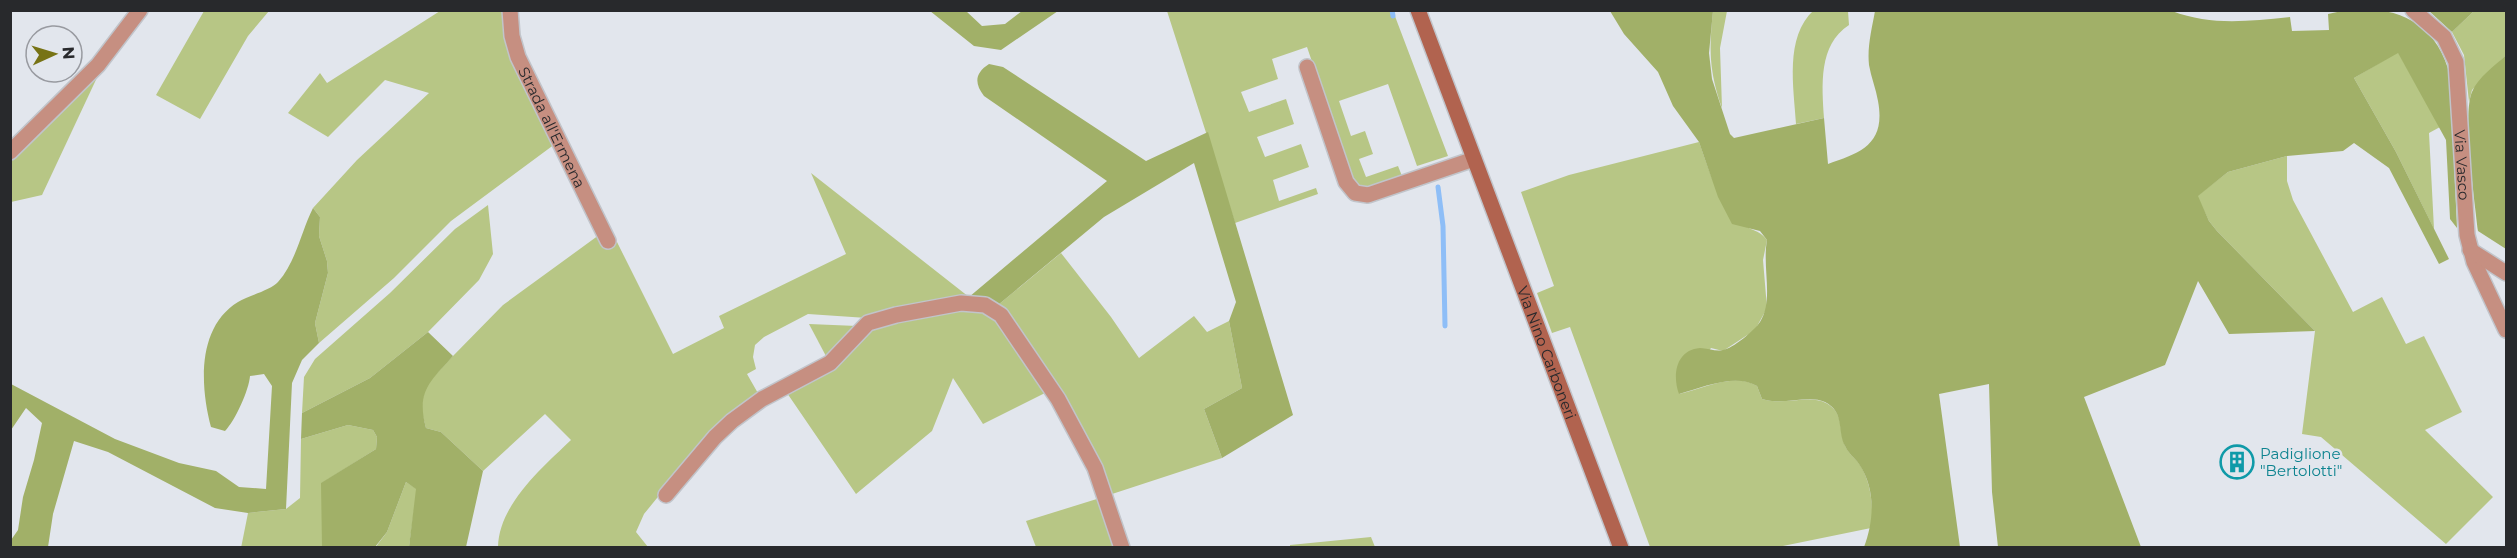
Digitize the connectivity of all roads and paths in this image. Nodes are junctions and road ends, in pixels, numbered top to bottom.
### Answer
1 (140, 10) edge
2 (510, 10) edge
3 (1418, 10) edge
4 (2413, 10) edge
5 (1307, 67) dead end
6 (10, 152) edge
7 (1474, 159) junction
8 (608, 241) dead end
9 (2470, 250) junction
10 (2506, 273) edge
11 (2506, 330) edge
12 (666, 495) dead end
13 (1122, 548) edge
14 (1621, 548) edge

1 - 6 street
2 - 8 street, Strada all'Ermena
3 - 7 main road, Via Nino Carboneri
4 - 9 street, Via Vasco
5 - 7 street
7 - 14 main road, Via Nino Carboneri
9 - 10 street
9 - 11 street, Via Vasco
12 - 13 street

